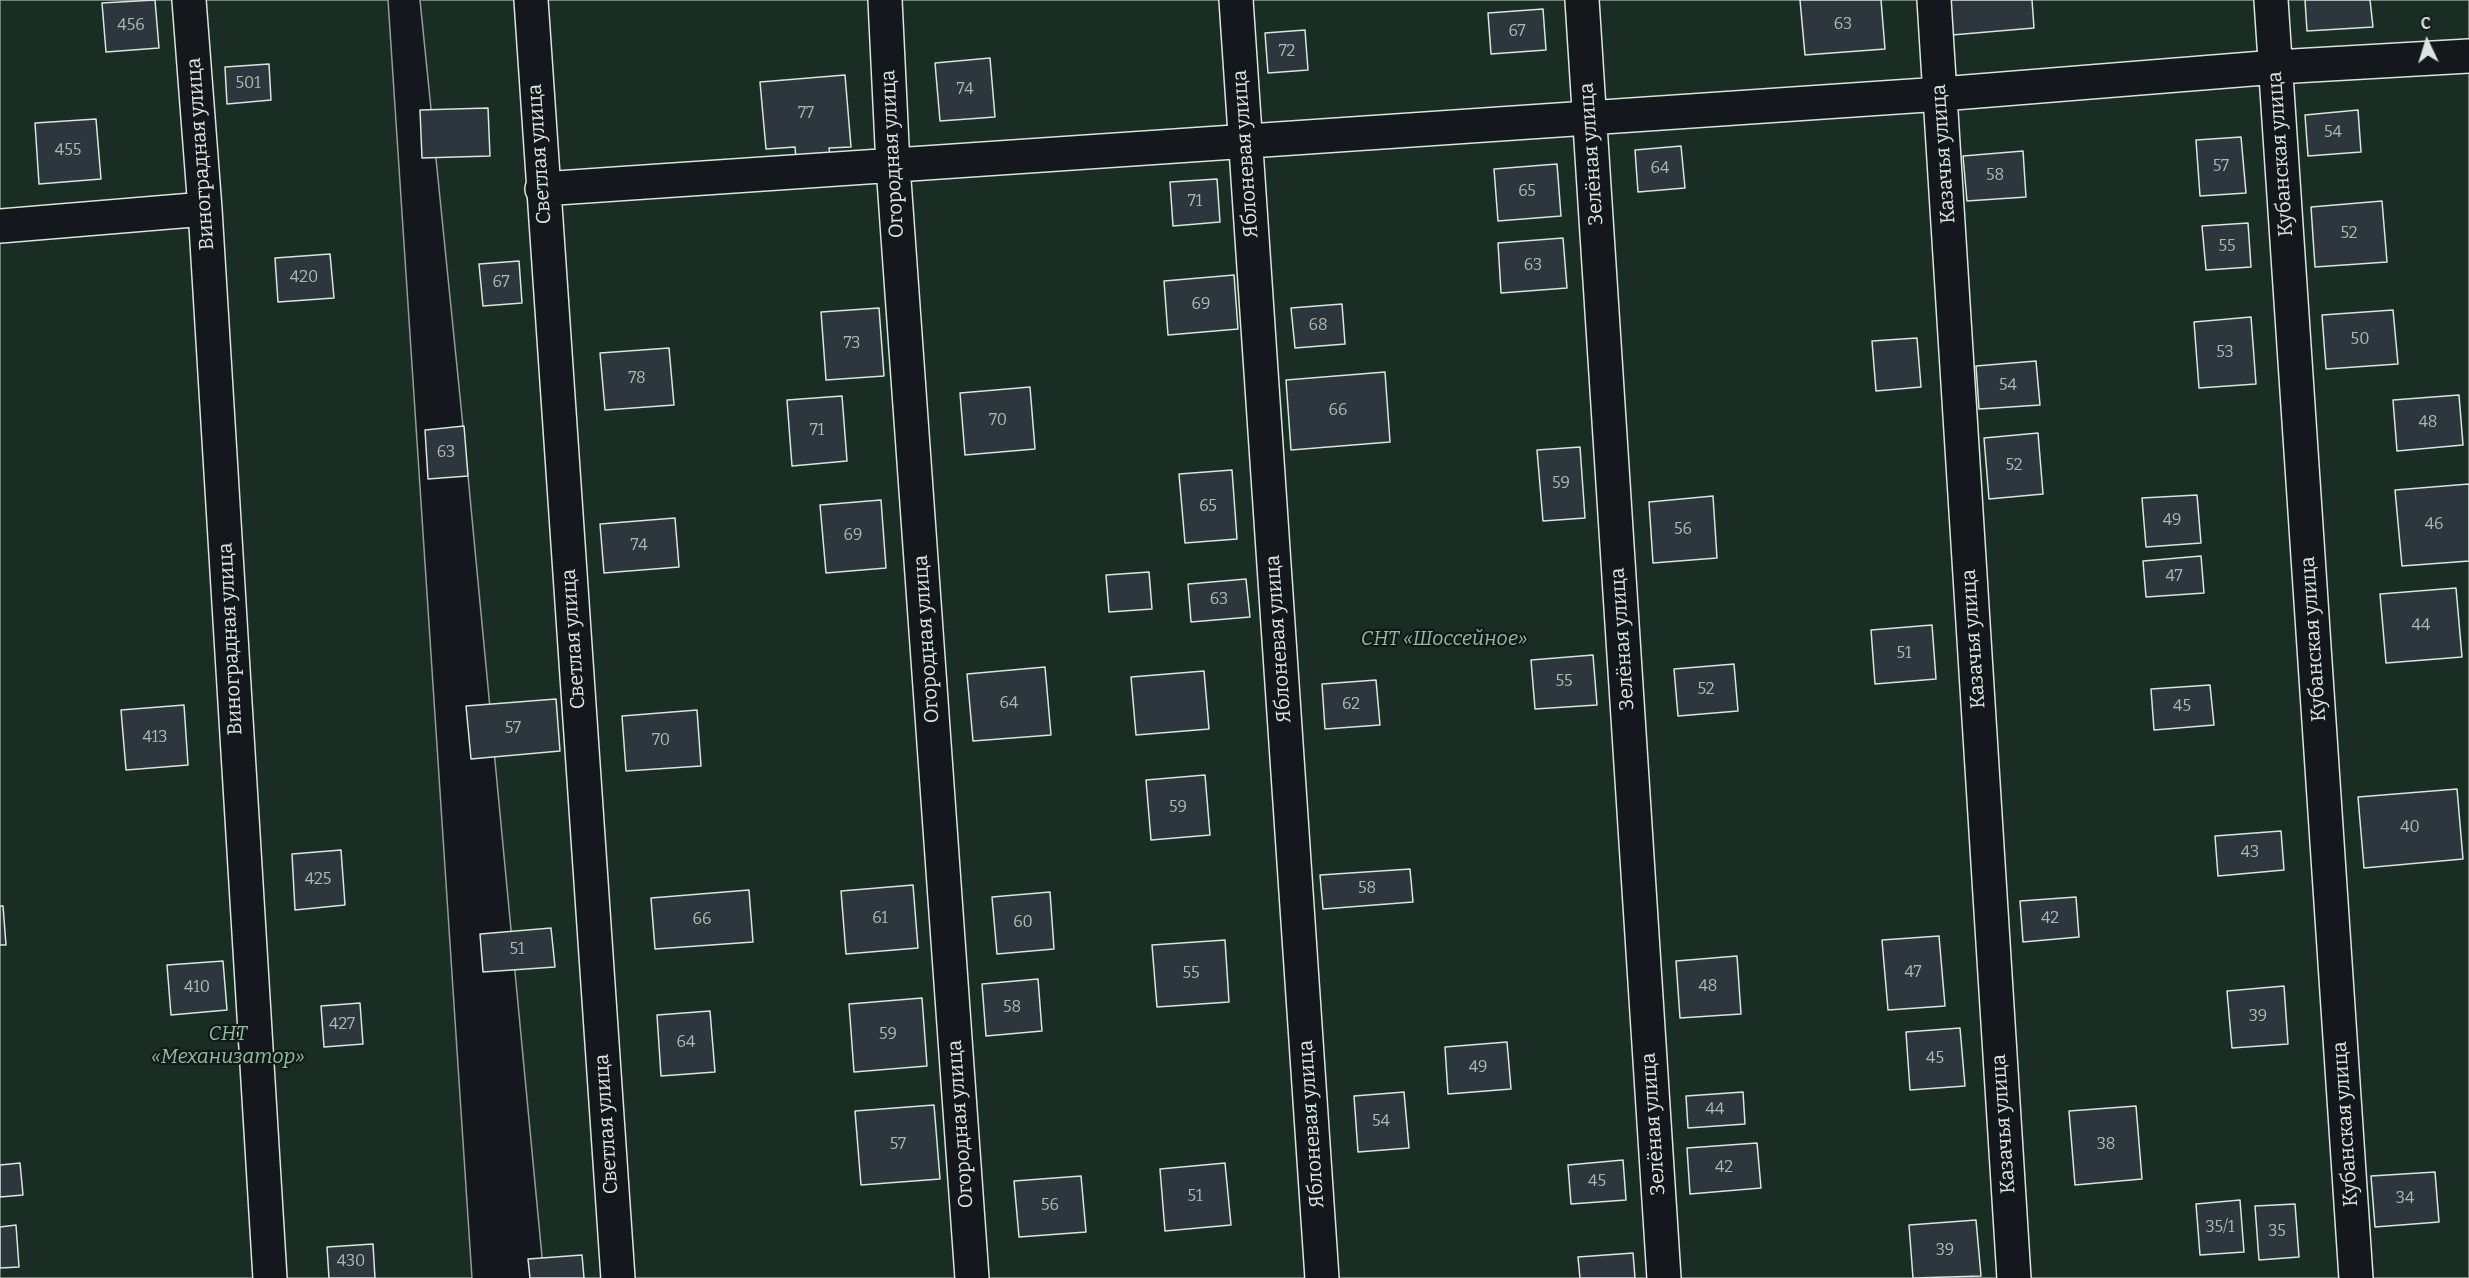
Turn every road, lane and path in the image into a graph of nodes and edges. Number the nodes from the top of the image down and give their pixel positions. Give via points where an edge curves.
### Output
1 (189, 0) edge
2 (531, 0) edge
3 (885, 0) edge
4 (1236, 0) edge
5 (1582, 0) edge
6 (1934, 0) edge
7 (2271, 0) edge
8 (2469, 56) edge
9 (2276, 67) junction
10 (1941, 94) junction
11 (1590, 116) junction
12 (1245, 141) junction
13 (893, 166) junction
14 (542, 189) junction
15 (205, 209) junction
16 (0, 226) edge
17 (270, 1278) edge
18 (618, 1278) edge
19 (972, 1278) edge
20 (1322, 1278) edge
21 (1664, 1278) edge
22 (2014, 1278) edge
23 (2356, 1278) edge

1 - 15 street, Виноградная улица
2 - 14 street, Светлая улица
3 - 13 street, Огородная улица
4 - 12 street, Яблоневая улица
5 - 11 street, Зелёная улица
6 - 10 street, Казачья улица
7 - 9 street, Кубанская улица
8 - 9 street
9 - 10 street
9 - 23 street, Кубанская улица
10 - 11 street
10 - 22 street, Казачья улица
11 - 12 street
11 - 21 street, Зелёная улица
12 - 13 street
12 - 20 street, Яблоневая улица
13 - 14 street
13 - 19 street, Огородная улица
14 - 18 street, Светлая улица
15 - 16 street
15 - 17 street, Виноградная улица

